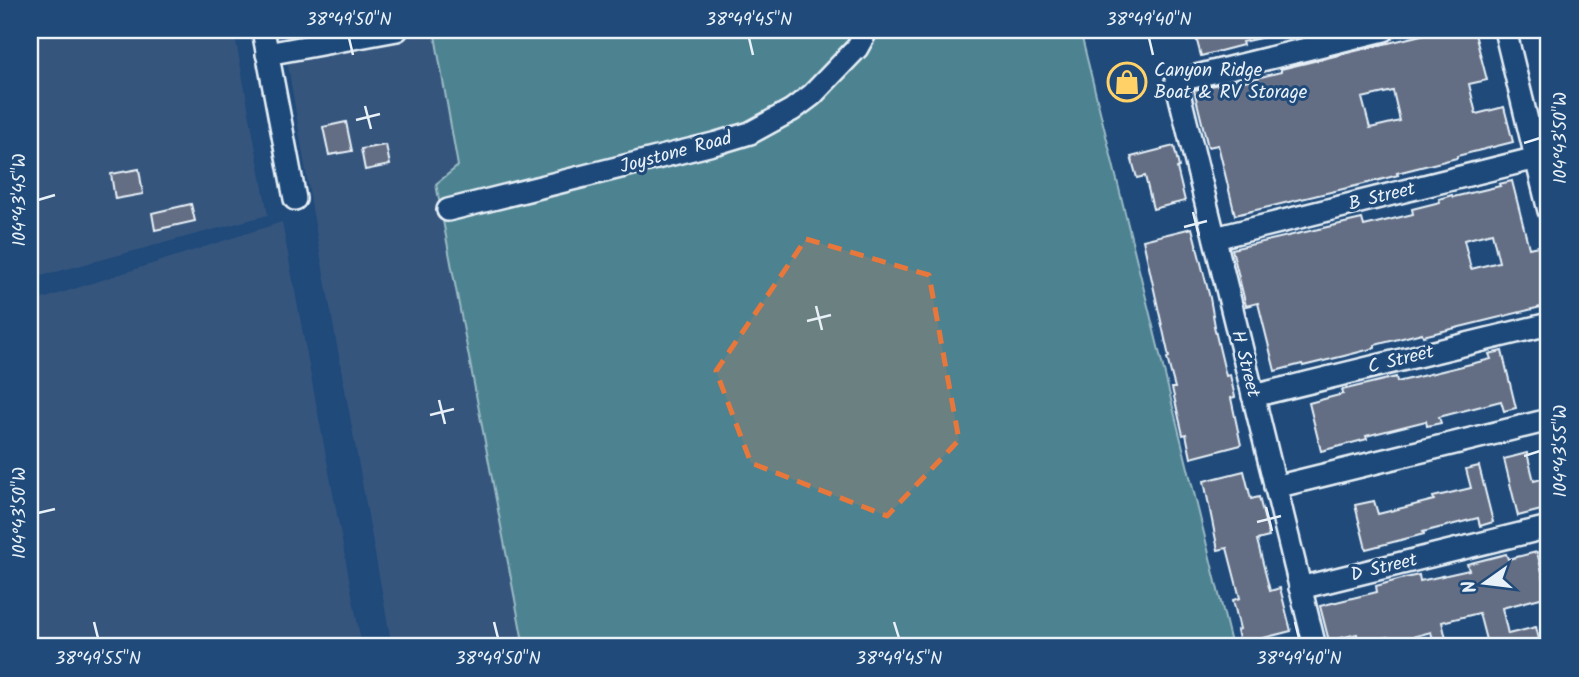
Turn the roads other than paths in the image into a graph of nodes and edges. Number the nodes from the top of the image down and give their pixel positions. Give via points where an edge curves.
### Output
1 (263, 30) edge
2 (397, 30) edge
3 (867, 30) edge
4 (1384, 30) edge
5 (1505, 30) edge
6 (267, 54) junction
7 (1543, 157) edge
8 (295, 200) dead end
9 (448, 211) dead end
10 (1549, 211) edge
11 (1214, 238) junction
12 (1549, 324) edge
13 (1253, 396) junction
14 (1549, 420) edge
15 (1275, 487) junction
16 (1549, 527) edge
17 (1300, 588) junction
18 (1315, 647) edge

1 - 6 street
2 - 6 street
3 - 9 street, Joystone Road via 857,48 812,95 750,133
4 - 11 street, H Street via 1176,81
5 - 7 street
6 - 8 street
7 - 10 street
7 - 11 street, B Street
11 - 13 street, H Street
12 - 13 street, C Street
13 - 15 street, H Street
14 - 15 street
15 - 17 street, H Street
16 - 17 street, D Street
17 - 18 street, H Street

